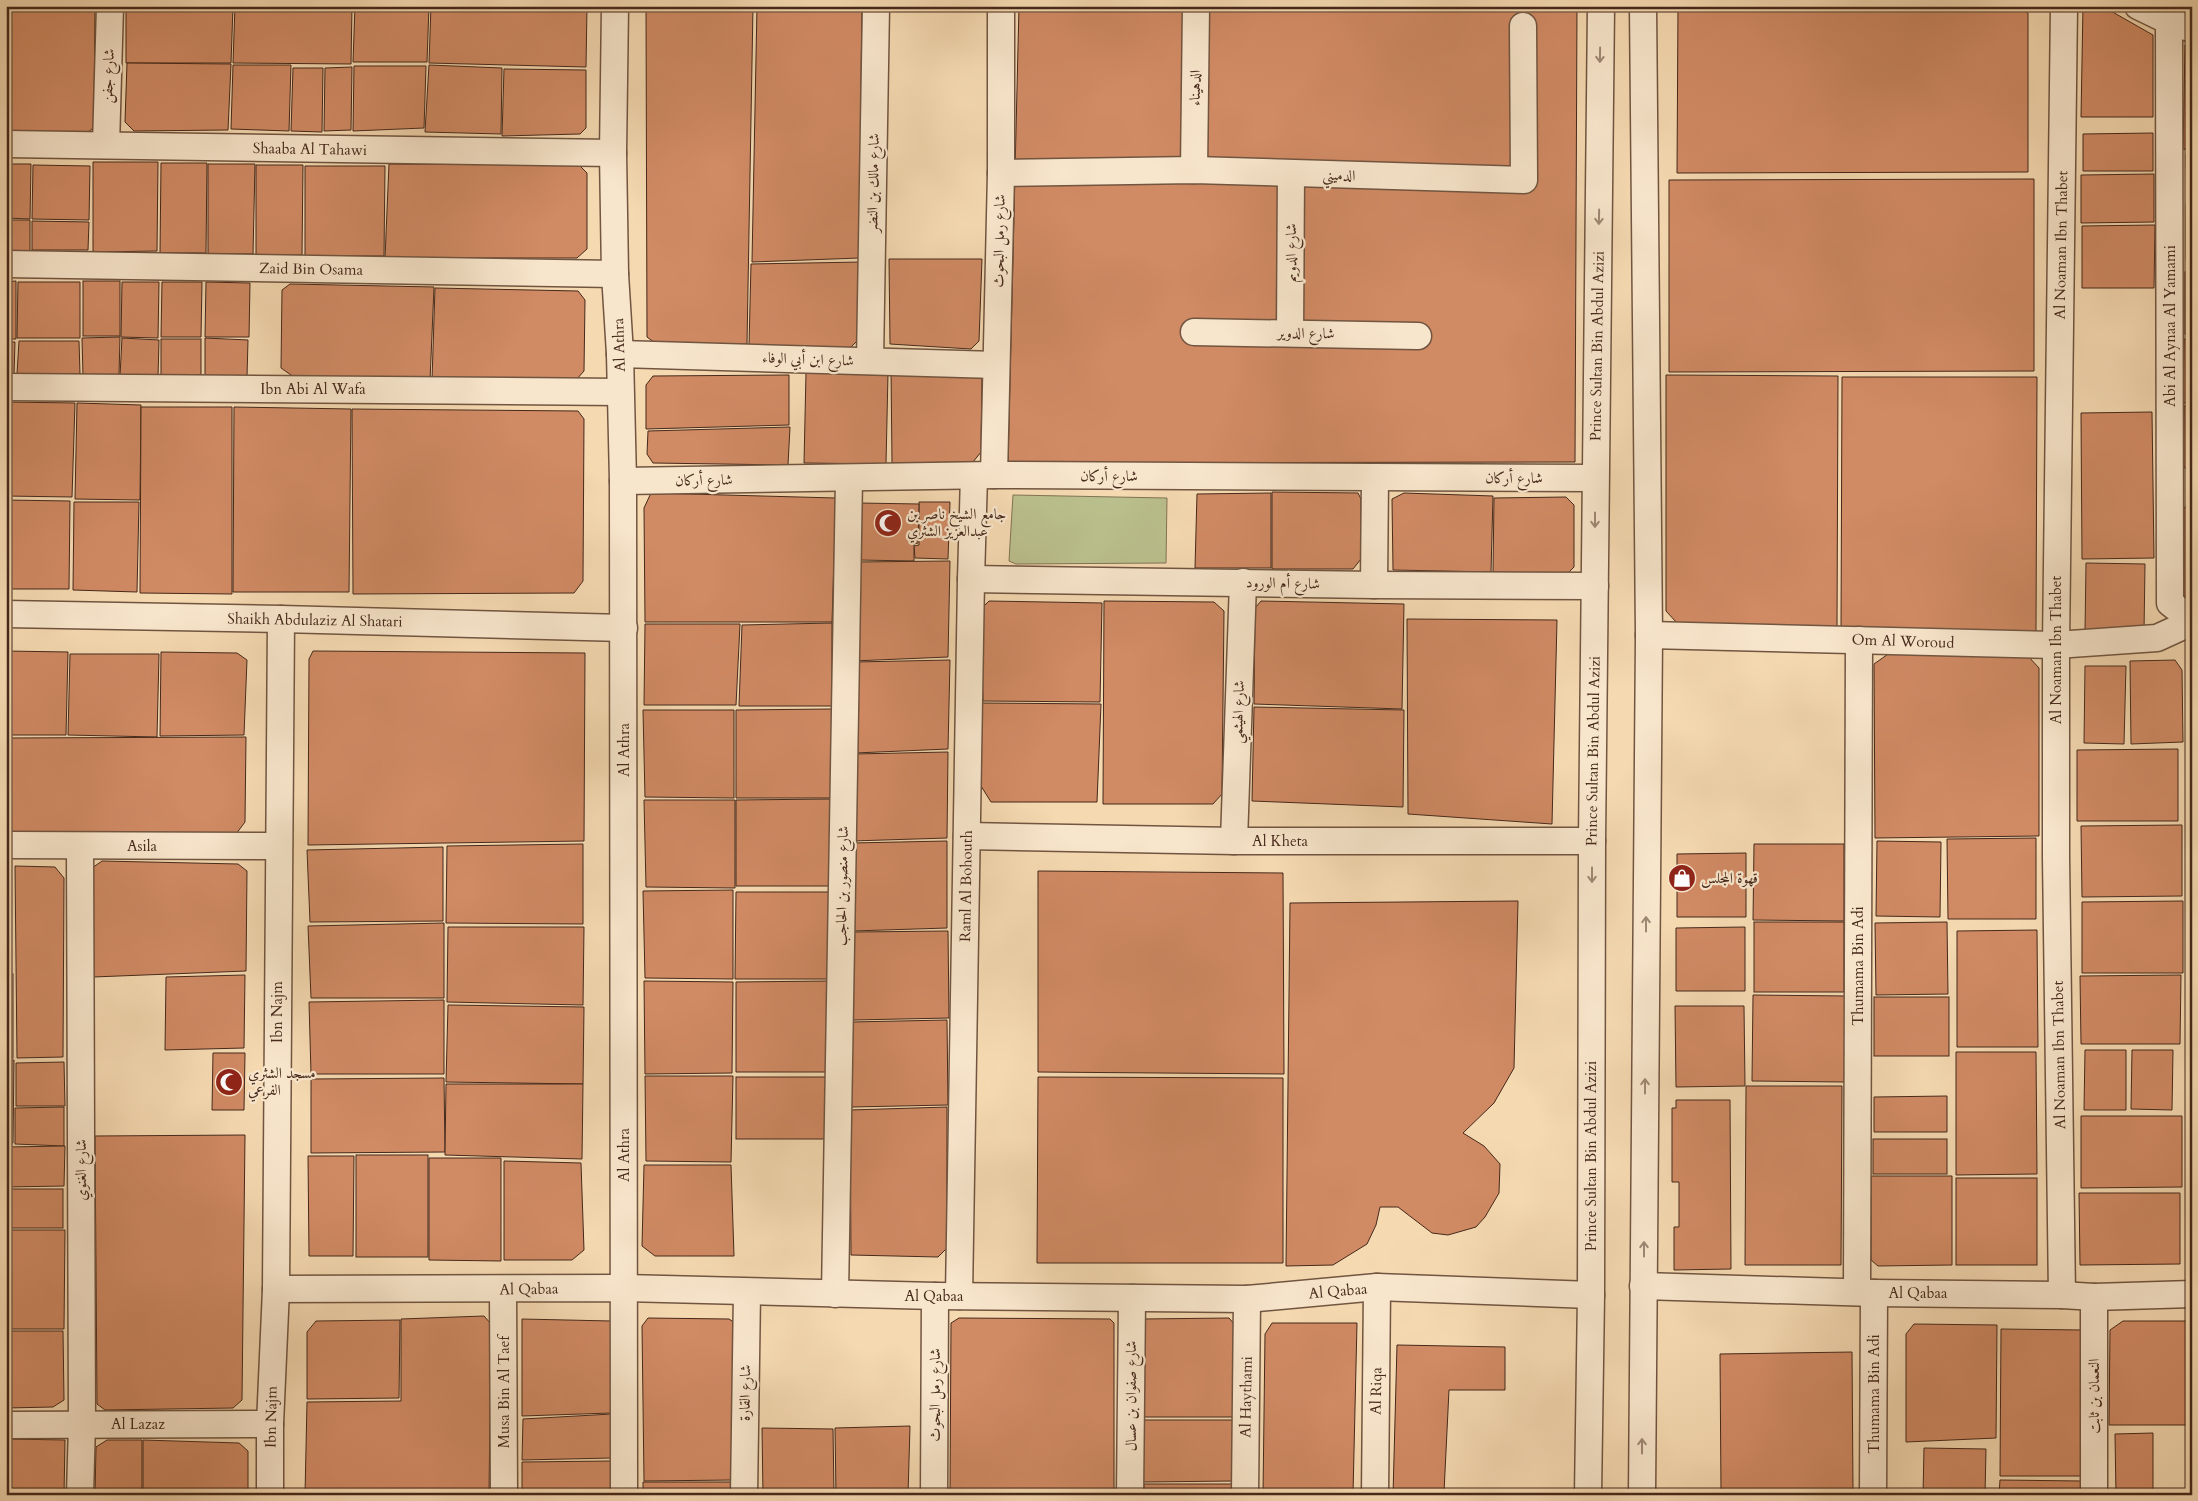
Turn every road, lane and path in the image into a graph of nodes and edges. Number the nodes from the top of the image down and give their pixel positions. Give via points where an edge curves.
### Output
1 (110, 6) edge
2 (615, 6) edge
3 (876, 6) edge
4 (1001, 6) edge
5 (1196, 6) edge
6 (1601, 6) edge
7 (1643, 6) edge
8 (2064, 6) edge
9 (2138, 6) edge
10 (2181, 25) edge
11 (1523, 26) dead end
12 (6, 144) edge
13 (106, 145) junction
14 (614, 153) junction
15 (1194, 170) junction
16 (1001, 174) junction
17 (1292, 174) junction
18 (6, 264) edge
19 (615, 274) junction
20 (1194, 332) dead end
21 (1290, 333) junction
22 (1418, 336) dead end
23 (620, 354) junction
24 (870, 360) junction
25 (996, 365) junction
26 (6, 387) edge
27 (620, 392) junction
28 (984, 476) junction
29 (849, 478) junction
30 (1375, 478) junction
31 (1595, 478) junction
32 (623, 481) junction
33 (2181, 490) edge
34 (971, 579) junction
35 (1242, 582) junction
36 (1374, 585) junction
37 (1595, 586) junction
38 (6, 614) edge
39 (281, 618) junction
40 (2192, 621) edge
41 (624, 628) junction
42 (1649, 635) junction
43 (2157, 638) joint
44 (1859, 640) junction
45 (2056, 645) junction
46 (967, 836) junction
47 (1592, 841) junction
48 (1234, 842) junction
49 (6, 845) edge
50 (80, 846) junction
51 (278, 846) junction
52 (1643, 1286) junction
53 (1377, 1287) junction
54 (624, 1288) junction
55 (276, 1289) junction
56 (503, 1289) junction
57 (747, 1292) junction
58 (1866, 1293) junction
59 (835, 1294) junction
60 (1591, 1294) junction
61 (2192, 1294) edge
62 (2062, 1295) junction
63 (947, 1296) junction
64 (2094, 1297) junction
65 (1132, 1298) junction
66 (1247, 1299) junction
67 (82, 1424) junction
68 (270, 1424) junction
69 (6, 1425) edge
70 (80, 1495) edge
71 (270, 1495) edge
72 (504, 1495) edge
73 (624, 1495) edge
74 (744, 1495) edge
75 (934, 1495) edge
76 (1130, 1495) edge
77 (1245, 1495) edge
78 (1375, 1495) edge
79 (1588, 1495) edge
80 (1642, 1495) edge
81 (1873, 1495) edge
82 (2094, 1495) edge

1 - 13 street, شارع جفن
2 - 14 street, Al Athra
3 - 24 street, شارع مالك بن النضر
4 - 16 street, شارع رمل البحوث
5 - 15 street, الدهيناء
6 -> 31 street, Prince Sultan Bin Abdul Azizi
7 - 42 street
8 - 45 street, Al Noaman Ibn Thabet
9 - 10 street
10 - 33 street, Abi Al Aynaa Al Yamami
11 - 17 street, الدميني via 1524,180
12 - 13 street, Shaaba Al Tahawi
13 - 14 street, Shaaba Al Tahawi
14 - 19 street, Al Athra
15 - 16 street, الدميني
15 - 17 street, الدميني
16 - 25 street, شارع رمل البحوث
17 - 21 street, شارع الدويم
18 - 19 street, Zaid Bin Osama
19 - 23 street, Al Athra
20 - 21 street, شارع الدوير
21 - 22 street, شارع الدوير
23 - 24 street, شارع ابن أبي الوفاء
23 - 27 street, Al Athra
24 - 25 street, شارع ابن أبي الوفاء
25 - 28 street, شارع رمل البحوث
26 - 27 street, Ibn Abi Al Wafa
27 - 32 street, Al Athra
28 - 29 street, شارع أركان
28 - 30 street, شارع أركان
28 - 34 street, Raml Al Bohouth
29 - 32 street, شارع أركان
29 - 59 street, شارع منصور بن الحاجب
30 - 31 street, شارع أركان
30 - 36 street
31 -> 37 street, Prince Sultan Bin Abdul Azizi
32 - 41 street, Al Athra
33 - 40 street, Abi Al Aynaa Al Yamami via 2170,603
34 - 35 street, شارع أم الورود
34 - 46 street, Raml Al Bohouth
35 - 36 street, شارع أم الورود
35 - 48 street, شارع الهيثمي
36 - 37 street, شارع أم الورود
37 - 47 street, Prince Sultan Bin Abdul Azizi
38 - 39 street, Shaikh Abdulaziz Al Shatari
39 - 41 street, Shaikh Abdulaziz Al Shatari
39 - 51 street, Ibn Najm
40 - 43 street, Abi Al Aynaa Al Yamami
41 - 54 street, Al Athra
42 - 44 street, Om Al Woroud
52 -> 42 street
43 - 45 street, Om Al Woroud
44 - 45 street, Om Al Woroud
44 - 58 street, Thumama Bin Adi
45 - 62 street, Al Noaman Ibn Thabet
46 - 48 street, Al Kheta
46 - 63 street, Raml Al Bohouth
47 - 48 street, Al Kheta
47 -> 60 street, Prince Sultan Bin Abdul Azizi
49 - 50 street, Asila
50 - 51 street, Asila
50 - 67 street, شارع الغنوي
51 - 55 street, Ibn Najm
52 - 58 street, Al Qabaa
80 -> 52 street
53 - 60 street, Al Qabaa
53 - 66 street, Al Qabaa
53 - 78 street, Al Riqa
54 - 56 street, Al Qabaa
54 - 57 street, Al Qabaa
54 - 73 street, Al Athra
55 - 56 street, Al Qabaa
55 - 68 street, Ibn Najm
56 - 72 street, Musa Bin Al Taef
57 - 59 street, Al Qabaa
57 - 74 street, شارع القارة
58 - 62 street, Al Qabaa
58 - 81 street, Thumama Bin Adi
59 - 63 street, Al Qabaa
60 - 79 street, Prince Sultan Bin Abdul Azizi
61 - 64 street, Al Qabaa
62 - 64 street, Al Qabaa
63 - 65 street, Al Qabaa
63 - 75 street, شارع رمل البحوث
64 - 82 street, النعمان بن ثابت
65 - 66 street, Al Qabaa
65 - 76 street, شارع صفوان بن عسال
66 - 77 street, Al Haythami
67 - 68 street, Al Lazaz
67 - 69 street, Al Lazaz
67 - 70 street, شارع الغنوي
68 - 71 street, Ibn Najm

